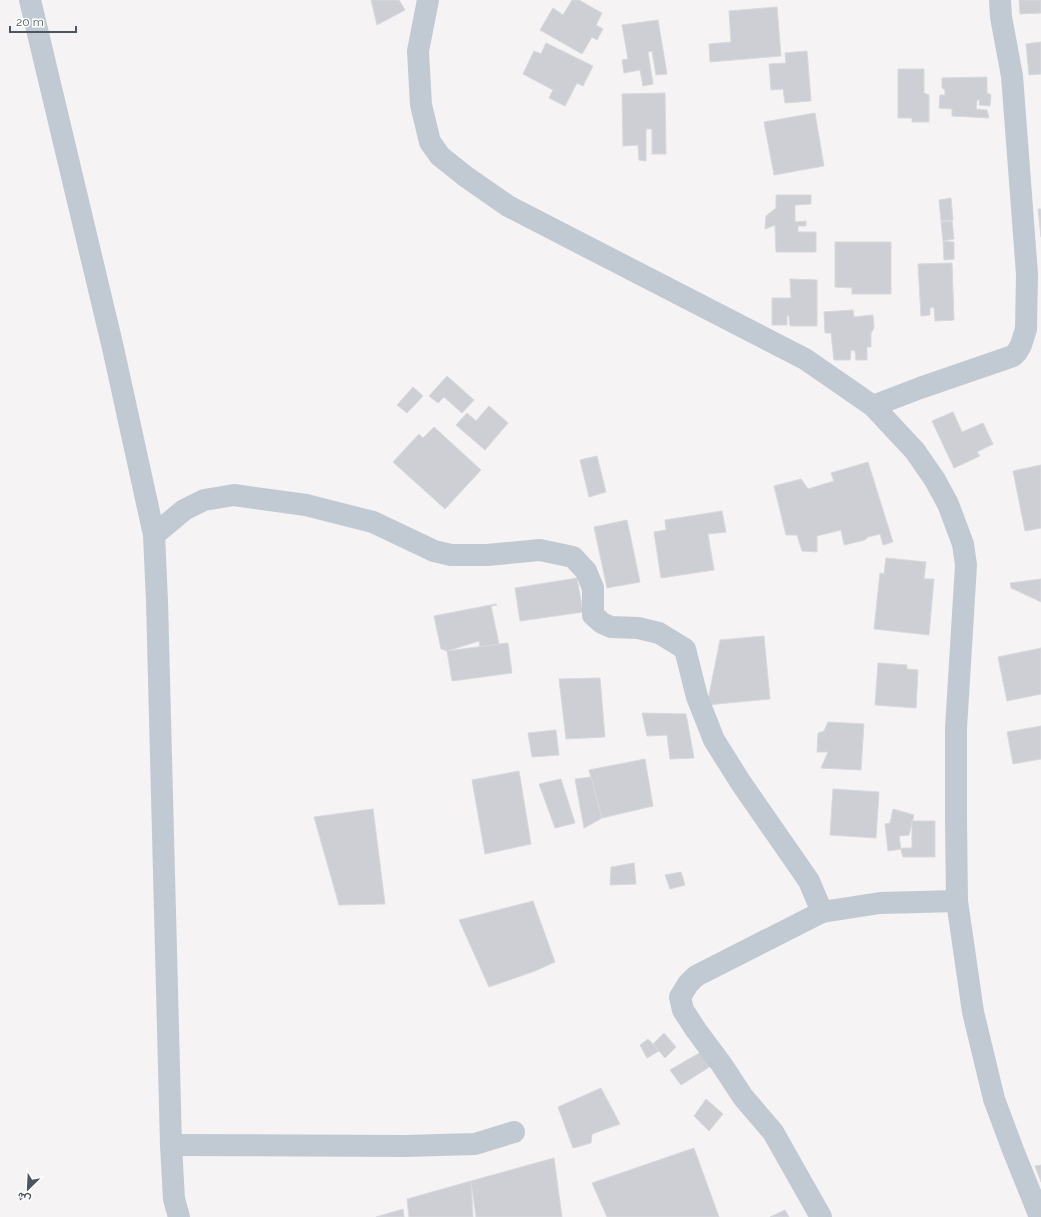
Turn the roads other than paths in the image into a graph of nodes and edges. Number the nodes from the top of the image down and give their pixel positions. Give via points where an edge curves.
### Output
1 (30, 0) edge
2 (428, 0) edge
3 (1000, 0) edge
4 (872, 406) junction
5 (154, 535) junction
6 (957, 901) junction
7 (822, 912) junction
8 (514, 1132) dead end
9 (171, 1146) junction
10 (179, 1217) edge
11 (821, 1217) edge
12 (1040, 1217) edge

1 - 5 street via 113,348
2 - 4 street via 418,52 421,105 430,142 440,156 508,206 805,359
3 - 4 street via 1012,76 1027,274 1026,329 1021,345 1013,356
4 - 6 street via 915,451 935,480 948,504 962,544 966,565 956,728
5 - 7 street via 184,510 204,500 234,495 306,505 373,522 434,551 451,555 487,555 540,550 573,557 586,571 593,588 593,615 602,623 611,628 638,628 659,633 685,648 697,697 714,740 809,881
5 - 9 street
6 - 7 street via 880,903
6 - 12 street via 973,1012 994,1099
7 - 11 street via 696,976 680,997 683,1010 696,1030 743,1097 773,1132
8 - 9 street via 475,1144
9 - 10 street via 174,1199

